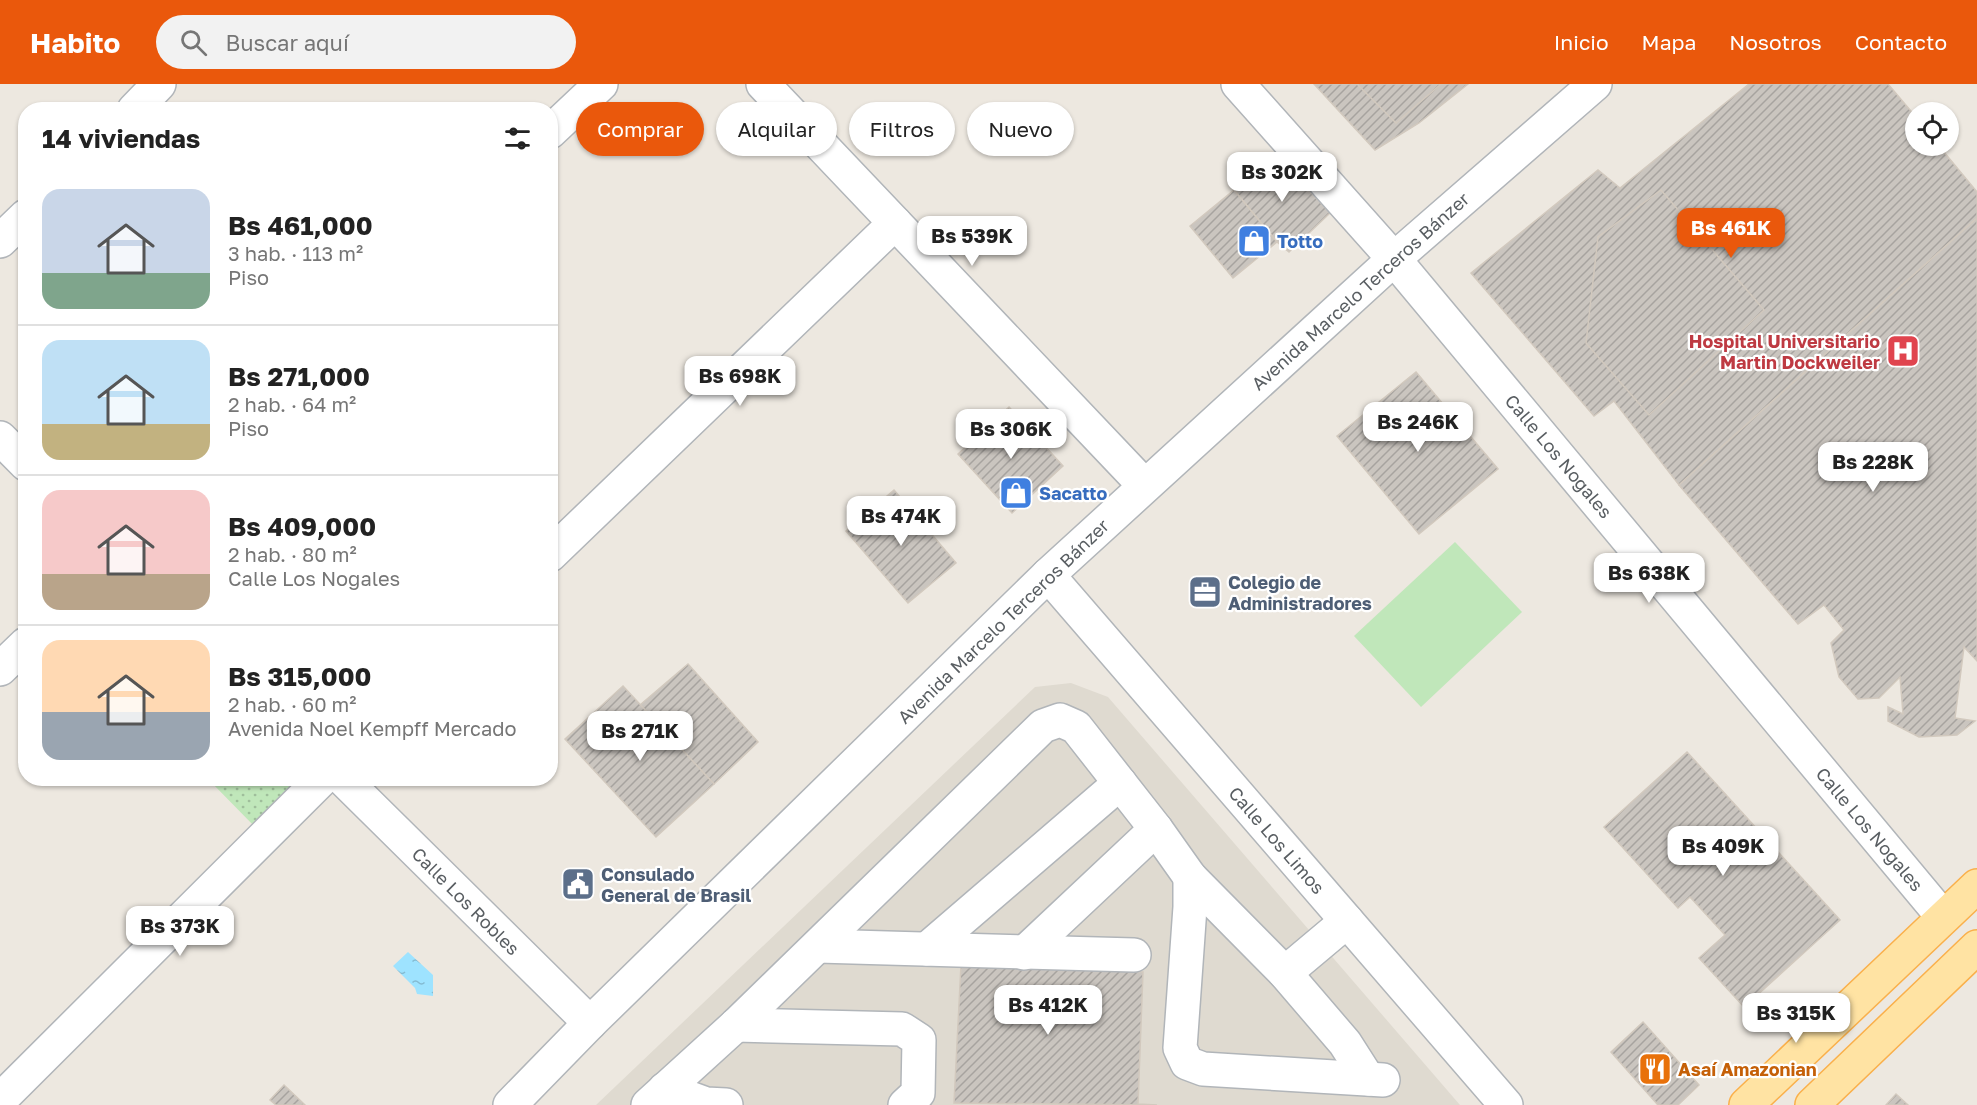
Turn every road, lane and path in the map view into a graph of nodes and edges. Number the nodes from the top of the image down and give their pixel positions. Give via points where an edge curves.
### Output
1 (159, 84) edge
2 (601, 84) edge
3 (764, 84) edge
4 (1238, 84) edge
5 (1594, 84) edge
6 (142, 102) edge
7 (558, 124) edge
8 (895, 223) junction
9 (18, 224) edge
10 (0, 241) edge
11 (1394, 259) junction
12 (0, 438) edge
13 (18, 456) edge
14 (1144, 485) junction
15 (558, 547) edge
16 (1048, 575) junction
17 (18, 652) edge
18 (0, 669) edge
19 (1120, 783) junction
20 (315, 786) edge
21 (350, 786) edge
22 (1156, 829) junction
23 (1190, 877) junction
24 (1977, 886) edge
25 (1943, 917) junction
26 (1347, 921) junction
27 (818, 946) junction
28 (1977, 947) edge
29 (927, 949) junction
30 (1024, 953) junction
31 (1134, 955) dead end
32 (1285, 973) junction
33 (1849, 1009) junction
34 (590, 1023) junction
35 (736, 1025) junction
36 (657, 1097) edge
37 (0, 1100) edge
38 (510, 1105) edge
39 (706, 1105) edge
40 (726, 1105) edge
41 (905, 1105) edge
42 (1506, 1105) edge
43 (1746, 1105) edge
44 (1774, 1105) edge
45 (1812, 1105) edge

1 - 6 street
2 - 7 street
3 - 8 street
4 - 11 street, Calle Los Nogales
5 - 11 street, Avenida Marcelo Terceros Bánzer
8 - 14 street
8 - 15 street
9 - 10 street
11 - 14 street, Avenida Marcelo Terceros Bánzer
11 - 25 street, Calle Los Nogales
12 - 13 street
14 - 16 street, Avenida Marcelo Terceros Bánzer
16 - 26 street, Calle Los Limos
16 - 34 street, Avenida Marcelo Terceros Bánzer
17 - 18 street
19 - 22 street
19 - 27 street via 1076,728 1060,720 1043,726
19 - 29 street
20 - 37 street
21 - 34 street, Calle Los Robles
22 - 23 street
22 - 30 street
23 - 32 street
23 - 32 street via 1180,1048 1187,1064 1203,1069 1375,1080
24 - 25 main road
25 - 33 main road
26 - 32 street
26 - 42 street, Calle Los Limos
27 - 29 street
27 - 35 street
28 - 45 main road
29 - 30 street
30 - 31 street
33 - 43 main road
33 - 44 main road via 1806,1073
34 - 38 street, Avenida Marcelo Terceros Bánzer
35 - 36 street
35 - 41 street via 902,1029 919,1040 918,1093
36 - 39 street
39 - 40 street

